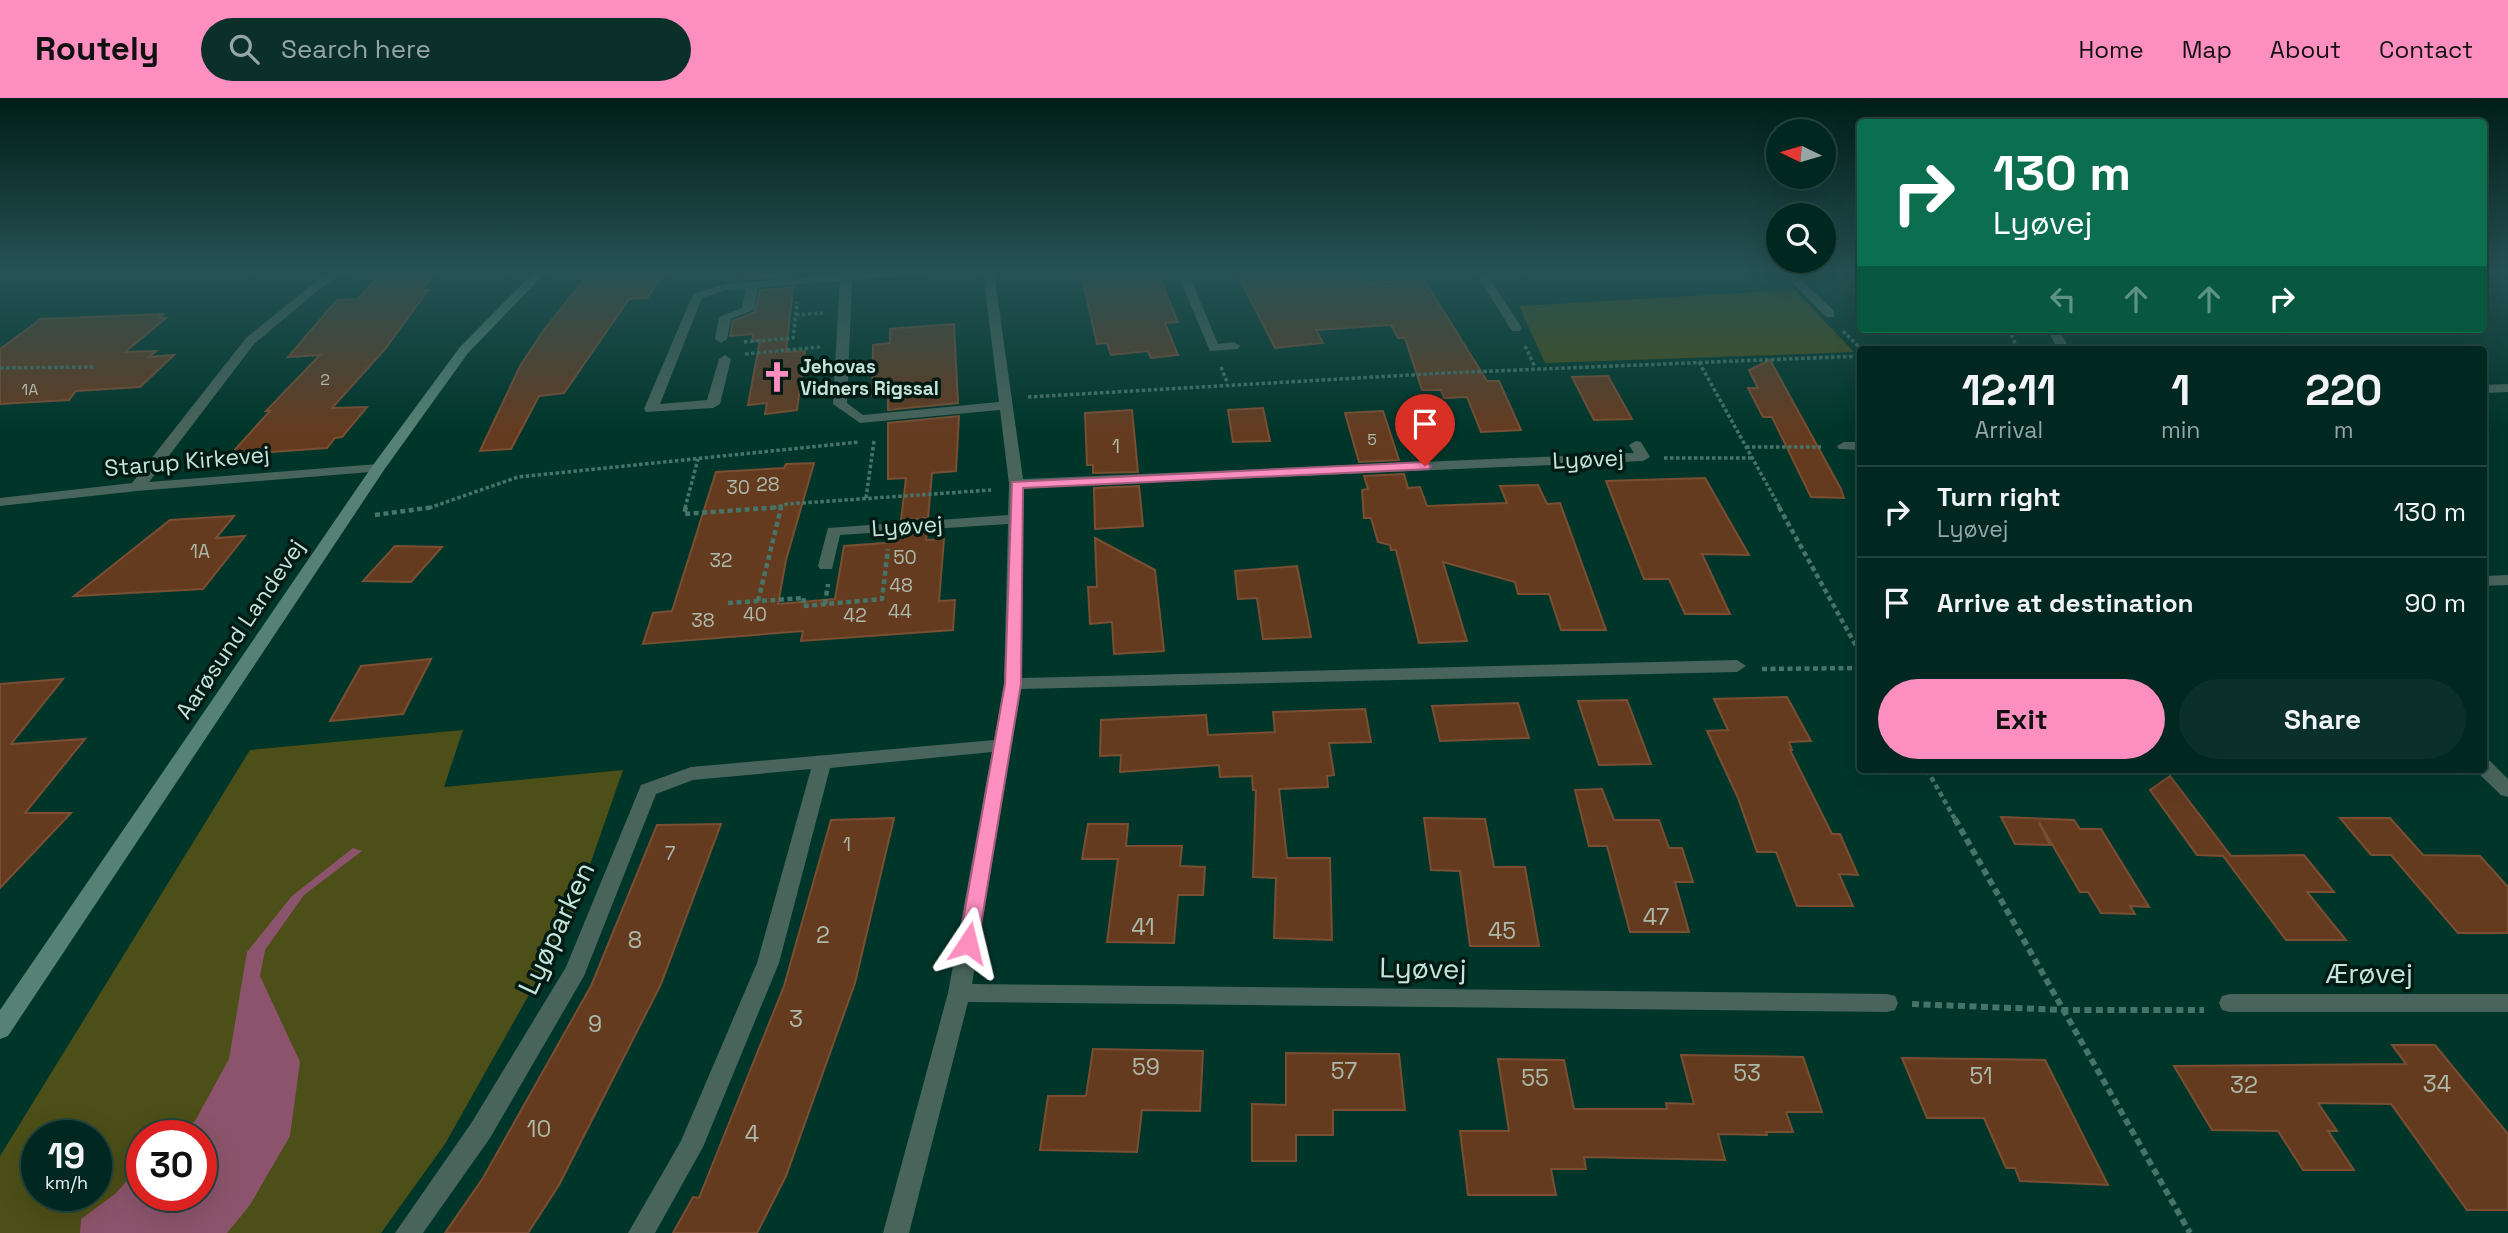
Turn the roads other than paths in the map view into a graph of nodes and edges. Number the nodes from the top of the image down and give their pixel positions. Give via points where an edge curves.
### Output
1 (271, 325) edge
2 (488, 325) edge
3 (685, 325) edge
4 (723, 325) edge
5 (842, 325) edge
6 (996, 325) edge
7 (1204, 325) edge
8 (1514, 325) edge
9 (1516, 328) dead end
10 (720, 339) road end
11 (1234, 346) dead end
12 (725, 359) road end
13 (2508, 387) edge
14 (2487, 388) edge
15 (1007, 402) junction
16 (1844, 446) road end
17 (1857, 446) edge
18 (1639, 451) road end
19 (378, 468) junction
20 (1016, 484) junction
21 (136, 487) junction
22 (0, 502) edge
23 (1016, 519) junction
24 (825, 566) dead end
25 (2508, 580) edge
26 (2487, 581) edge
27 (1737, 666) road end
28 (1013, 684) junction
29 (1004, 745) junction
30 (822, 763) junction
31 (2487, 770) edge
32 (2508, 790) edge
33 (959, 993) junction
34 (1887, 1003) road end
35 (2230, 1003) road end
36 (2508, 1003) edge
37 (0, 1029) edge
38 (408, 1233) edge
39 (641, 1233) edge
40 (896, 1233) edge

1 - 21 street via 250,341
2 - 19 street, Aarøsund Landevej via 464,350
3 - 12 street via 651,409 713,404
4 - 10 street
5 - 15 street via 840,404 860,419
6 - 15 street
7 - 11 street via 1214,348
8 - 9 street
13 - 14 street
15 - 20 street
16 - 17 street
18 - 20 street, Lyøvej
19 - 21 street, Starup Kirkevej
19 - 37 street, Aarøsund Landevej
20 - 23 street
21 - 22 street, Starup Kirkevej
23 - 24 street, Lyøvej via 833,531
23 - 28 street
25 - 26 street
27 - 28 street
28 - 29 street
29 - 30 street, Lyøparken
29 - 33 street
30 - 38 street, Lyøparken via 691,774 648,790 576,970 481,1130
30 - 39 street via 768,963 691,1147
31 - 32 street
33 - 34 street, Lyøvej
33 - 40 street
35 - 36 street, Ærøvej

